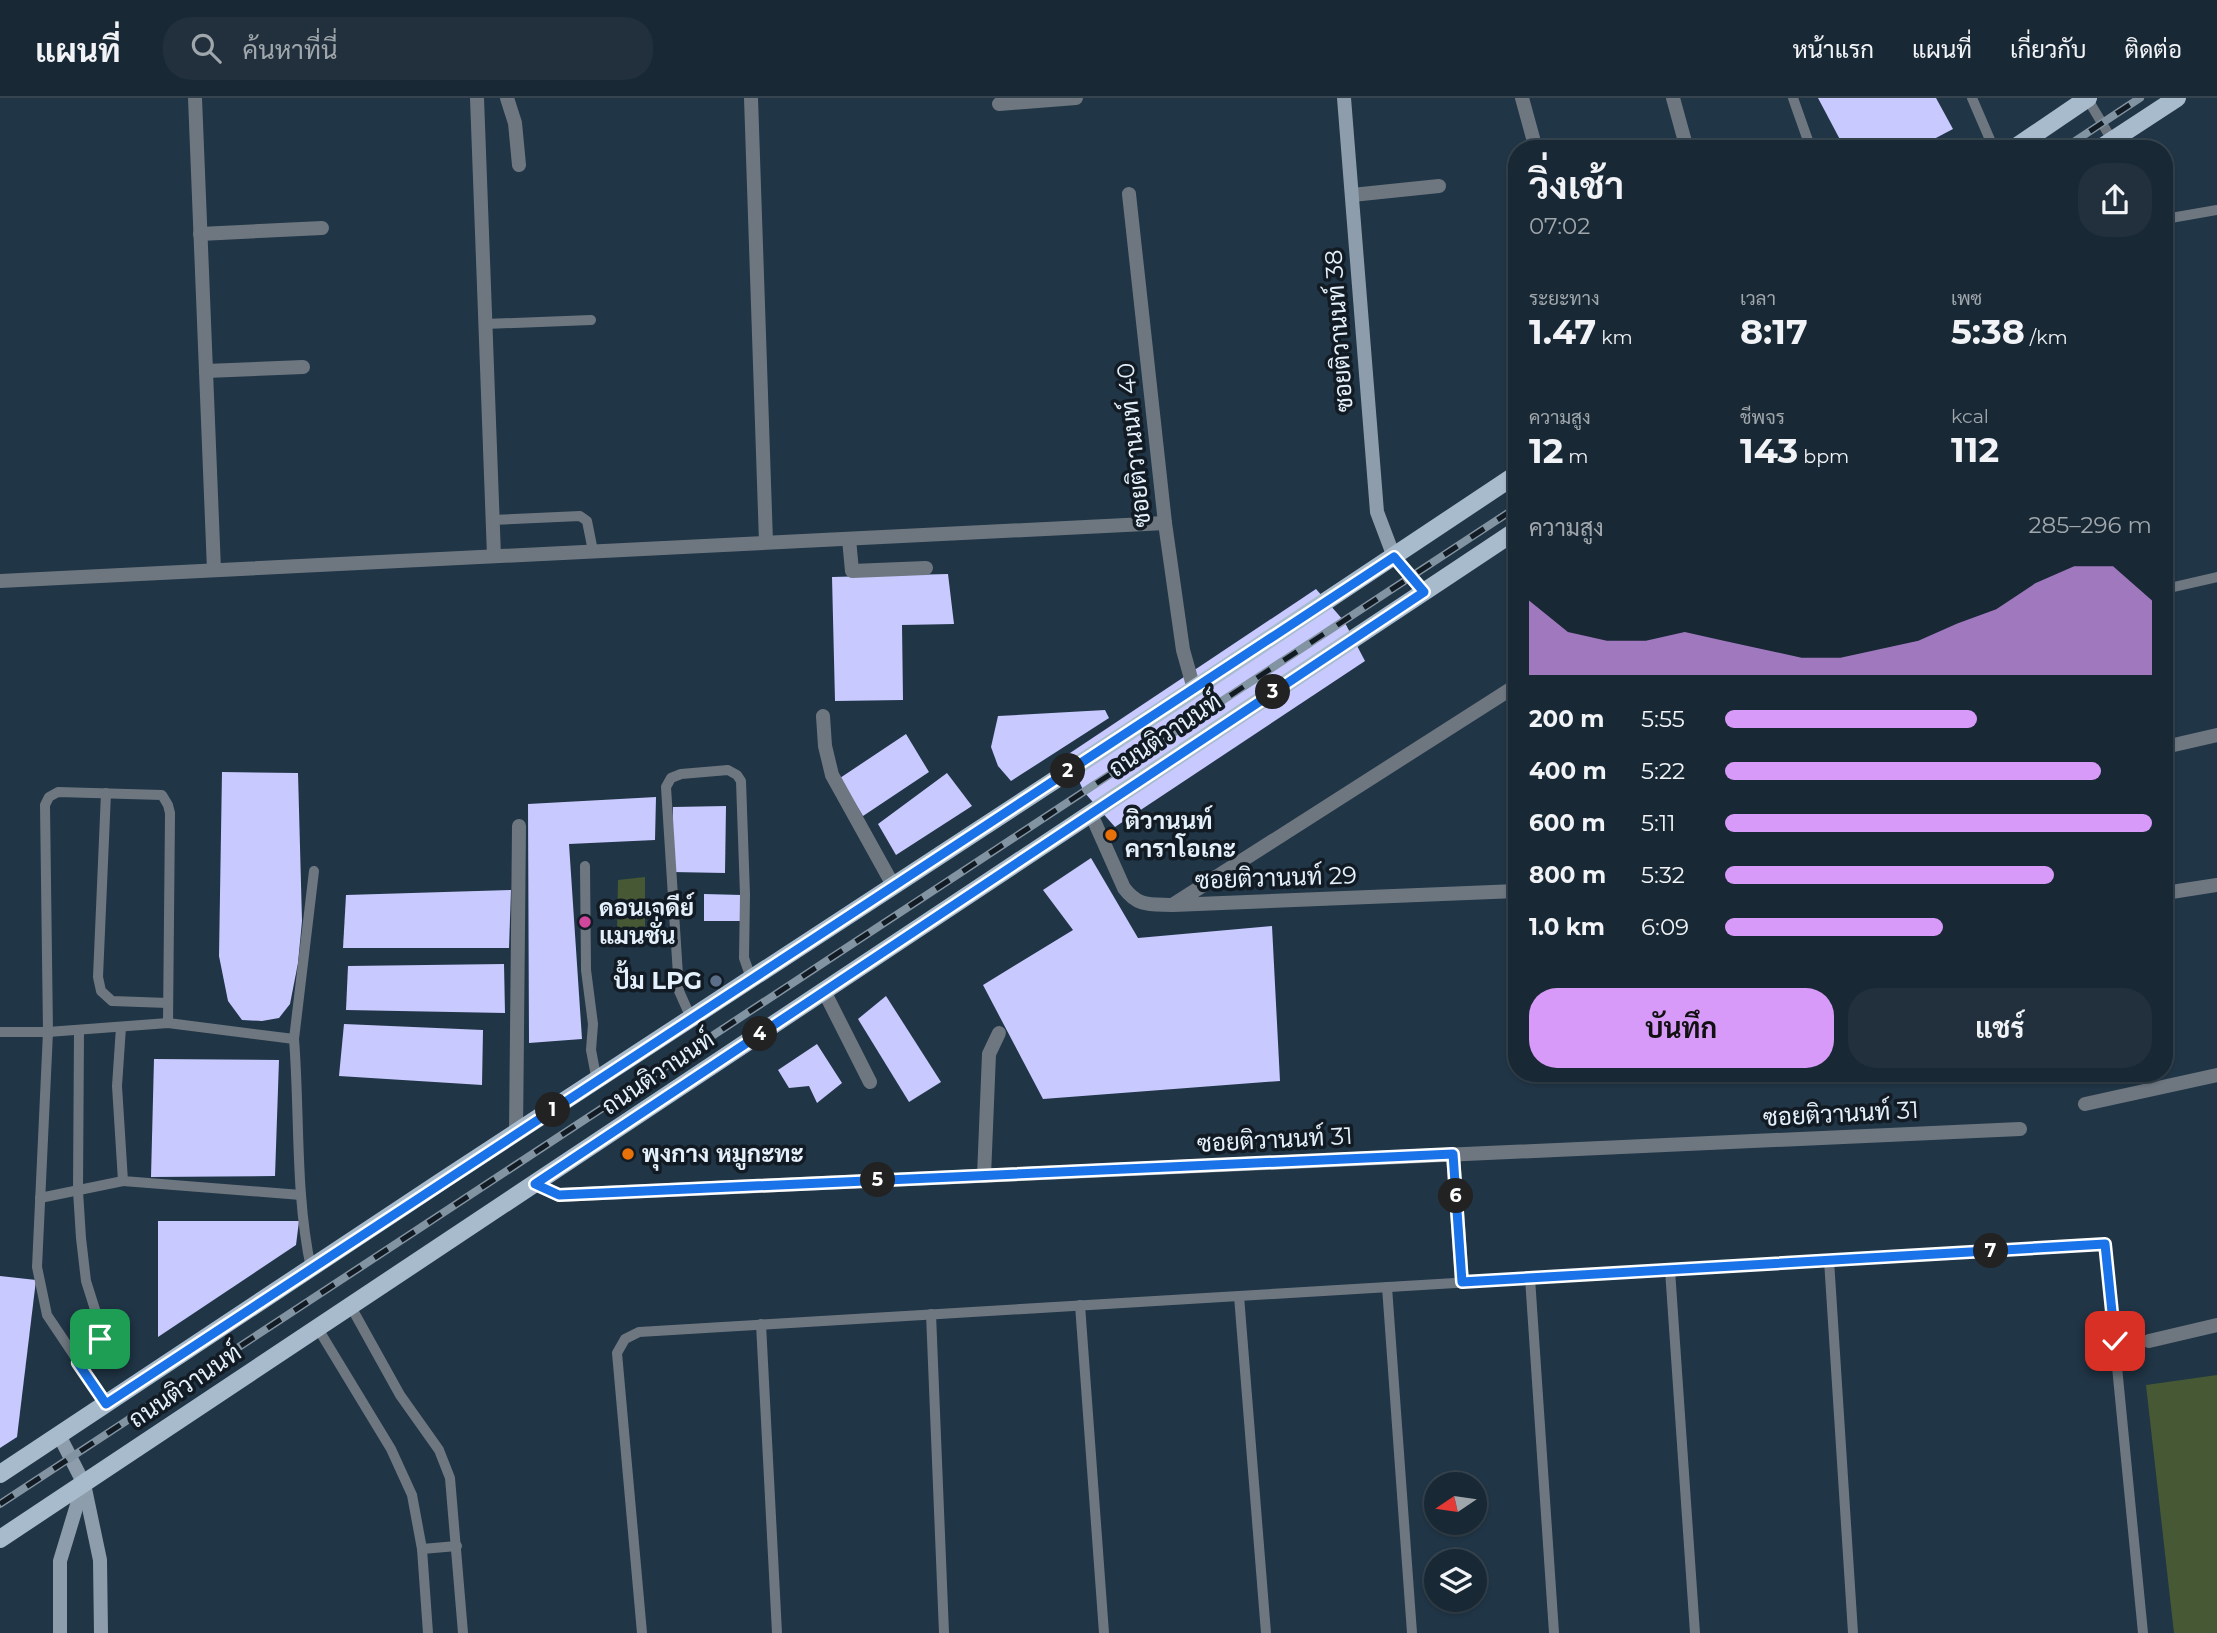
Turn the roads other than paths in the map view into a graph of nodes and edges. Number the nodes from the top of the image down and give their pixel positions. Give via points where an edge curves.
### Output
1 (195, 98) edge
2 (477, 98) edge
3 (507, 98) edge
4 (751, 98) edge
5 (1076, 98) edge
6 (1344, 98) edge
7 (1522, 98) edge
8 (1673, 98) edge
9 (1793, 98) edge
10 (1972, 98) edge
11 (2087, 98) edge
12 (2177, 98) edge
13 (999, 104) dead end
14 (1534, 140) edge
15 (1685, 140) edge
16 (1808, 140) edge
17 (1990, 140) edge
18 (2026, 140) edge
19 (2105, 140) edge
20 (2117, 140) edge
21 (519, 165) dead end
22 (1439, 186) dead end
23 (1129, 194) dead end
24 (1352, 195) junction
25 (2217, 210) edge
26 (2173, 218) edge
27 (323, 228) dead end
28 (200, 234) junction
29 (591, 320) dead end
30 (485, 324) junction
31 (303, 367) dead end
32 (206, 371) junction
33 (1508, 480) edge
34 (492, 520) junction
35 (1165, 523) junction
36 (1508, 536) edge
37 (849, 538) junction
38 (766, 542) junction
39 (593, 551) junction
40 (494, 556) junction
41 (1394, 557) junction
42 (926, 568) dead end
43 (214, 570) junction
44 (2217, 577) edge
45 (0, 581) edge
46 (2173, 587) edge
47 (1424, 592) junction
48 (1194, 689) junction
49 (1508, 691) edge
50 (822, 716) dead end
51 (2217, 735) edge
52 (2173, 745) edge
53 (106, 793) junction
54 (1091, 814) junction
55 (519, 826) dead end
56 (585, 866) dead end
57 (314, 871) dead end
58 (893, 885) junction
59 (2217, 885) edge
60 (1508, 891) edge
61 (2173, 892) edge
62 (1173, 905) junction
63 (751, 978) junction
64 (824, 991) junction
65 (168, 1003) junction
66 (691, 1018) junction
67 (168, 1023) junction
68 (121, 1027) junction
69 (79, 1030) junction
70 (0, 1032) edge
71 (48, 1032) junction
72 (999, 1033) dead end
73 (294, 1039) junction
74 (2217, 1074) edge
75 (597, 1081) junction
76 (870, 1082) dead end
77 (2085, 1104) dead end
78 (2020, 1129) dead end
79 (516, 1134) junction
80 (1453, 1154) junction
81 (984, 1176) junction
82 (123, 1181) junction
83 (535, 1184) junction
84 (78, 1191) junction
85 (302, 1195) junction
86 (40, 1198) junction
87 (1829, 1260) junction
88 (311, 1268) junction
89 (1670, 1270) junction
90 (1530, 1278) junction
91 (1462, 1282) junction
92 (1387, 1287) junction
93 (1239, 1296) junction
94 (349, 1305) junction
95 (1080, 1305) junction
96 (931, 1314) junction
97 (761, 1324) junction
98 (2217, 1325) edge
99 (317, 1327) junction
100 (2149, 1341) dead end
101 (78, 1363) junction
102 (106, 1404) junction
103 (59, 1435) junction
104 (0, 1474) edge
105 (84, 1484) junction
106 (0, 1539) edge
107 (457, 1546) junction
108 (422, 1549) junction
109 (60, 1633) edge
110 (101, 1633) edge
111 (428, 1633) edge
112 (463, 1633) edge
113 (642, 1633) edge
114 (777, 1633) edge
115 (944, 1633) edge
116 (1104, 1633) edge
117 (1266, 1633) edge
118 (1412, 1633) edge
119 (1554, 1633) edge
120 (1695, 1633) edge
121 (1853, 1633) edge
122 (2144, 1633) edge

1 - 28 street
2 - 30 street
3 - 21 street
4 - 38 street
5 - 13 street
6 - 24 street, ซอยติวานนท์ 38
7 - 14 street
8 - 15 street
9 - 16 lane
10 - 17 lane
11 - 18 main road
11 - 19 lane
12 - 20 main road
22 - 24 street
23 - 35 street, ซอยติวานนท์ 40
24 - 41 street, ซอยติวานนท์ 38 via 1377,512
25 - 26 lane
27 - 28 street
28 - 32 street
29 - 30 lane
30 - 34 street
31 - 32 street
32 - 43 street
33 - 41 main road, ถนนติวานนท์
34 - 39 lane via 580,516 587,521
34 - 40 street
35 - 37 street
35 - 48 street, ซอยติวานนท์ 40 via 1183,650
36 - 47 main road, ถนนติวานนท์
37 - 38 street
37 - 42 street via 852,571
38 - 39 street
39 - 40 street
40 - 43 street
41 - 47 street, ซอยติวานนท์ 38
41 - 48 main road, ถนนติวานนท์
43 - 45 street
44 - 46 lane
47 - 54 main road, ถนนติวานนท์
48 - 58 main road, ถนนติวานนท์
49 - 62 street
50 - 58 street via 832,775
51 - 52 street
53 - 65 lane via 162,795 168,804
53 - 65 lane via 101,991 112,1001
53 - 71 lane via 58,792 45,805
54 - 62 street, ซอยติวานนท์ 29 via 1131,897 1141,904
54 - 64 main road, ถนนติวานนท์
55 - 79 street
56 - 75 lane via 586,970
57 - 73 lane
58 - 63 main road, ถนนติวานนท์
59 - 61 street
60 - 62 street, ซอยติวานนท์ 29
63 - 66 main road, ถนนติวานนท์
63 - 66 lane via 744,958 741,781 728,770 681,774 671,778 666,787 679,991
64 - 76 street
64 - 83 main road, ถนนติวานนท์
65 - 67 lane
66 - 75 main road, ถนนติวานนท์
67 - 68 lane
67 - 73 lane
68 - 69 lane
68 - 82 lane via 117,1086
69 - 71 lane
69 - 84 lane
70 - 71 lane
71 - 86 lane
72 - 81 street via 989,1054
73 - 85 lane
74 - 77 street
75 - 79 main road, ถนนติวานนท์
78 - 80 street, ซอยติวานนท์ 31
79 - 88 main road, ถนนติวานนท์
80 - 81 street, ซอยติวานนท์ 31
80 - 91 street
81 - 83 street, ซอยติวานนท์ 31 via 559,1195
82 - 84 lane
82 - 85 lane
83 - 94 main road, ถนนติวานนท์
84 - 86 lane
84 - 101 lane via 86,1281 100,1339
85 - 88 lane
86 - 101 lane via 37,1267 47,1315
87 - 89 lane
87 - 121 lane
87 - 122 lane via 2105,1244
88 - 102 main road, ถนนติวานนท์
89 - 90 lane
89 - 120 lane
90 - 91 lane
90 - 119 lane
91 - 92 lane
92 - 93 lane
92 - 118 lane
93 - 95 lane
93 - 117 lane
94 - 99 main road, ถนนติวานนท์
94 - 107 lane via 400,1395 439,1450 450,1478
95 - 96 lane
95 - 116 lane
96 - 97 lane
96 - 115 lane
97 - 113 lane via 639,1332 625,1339 617,1353
97 - 114 lane
98 - 100 street
99 - 105 main road, ถนนติวานนท์
99 - 108 lane via 391,1449 412,1494
101 - 102 lane
102 - 103 main road, ถนนติวานนท์
103 - 104 main road, ถนนติวานนท์
103 - 105 street
105 - 106 main road, ถนนติวานนท์
105 - 109 street via 60,1560
105 - 110 street via 100,1560
107 - 108 lane
107 - 112 lane
108 - 111 lane

